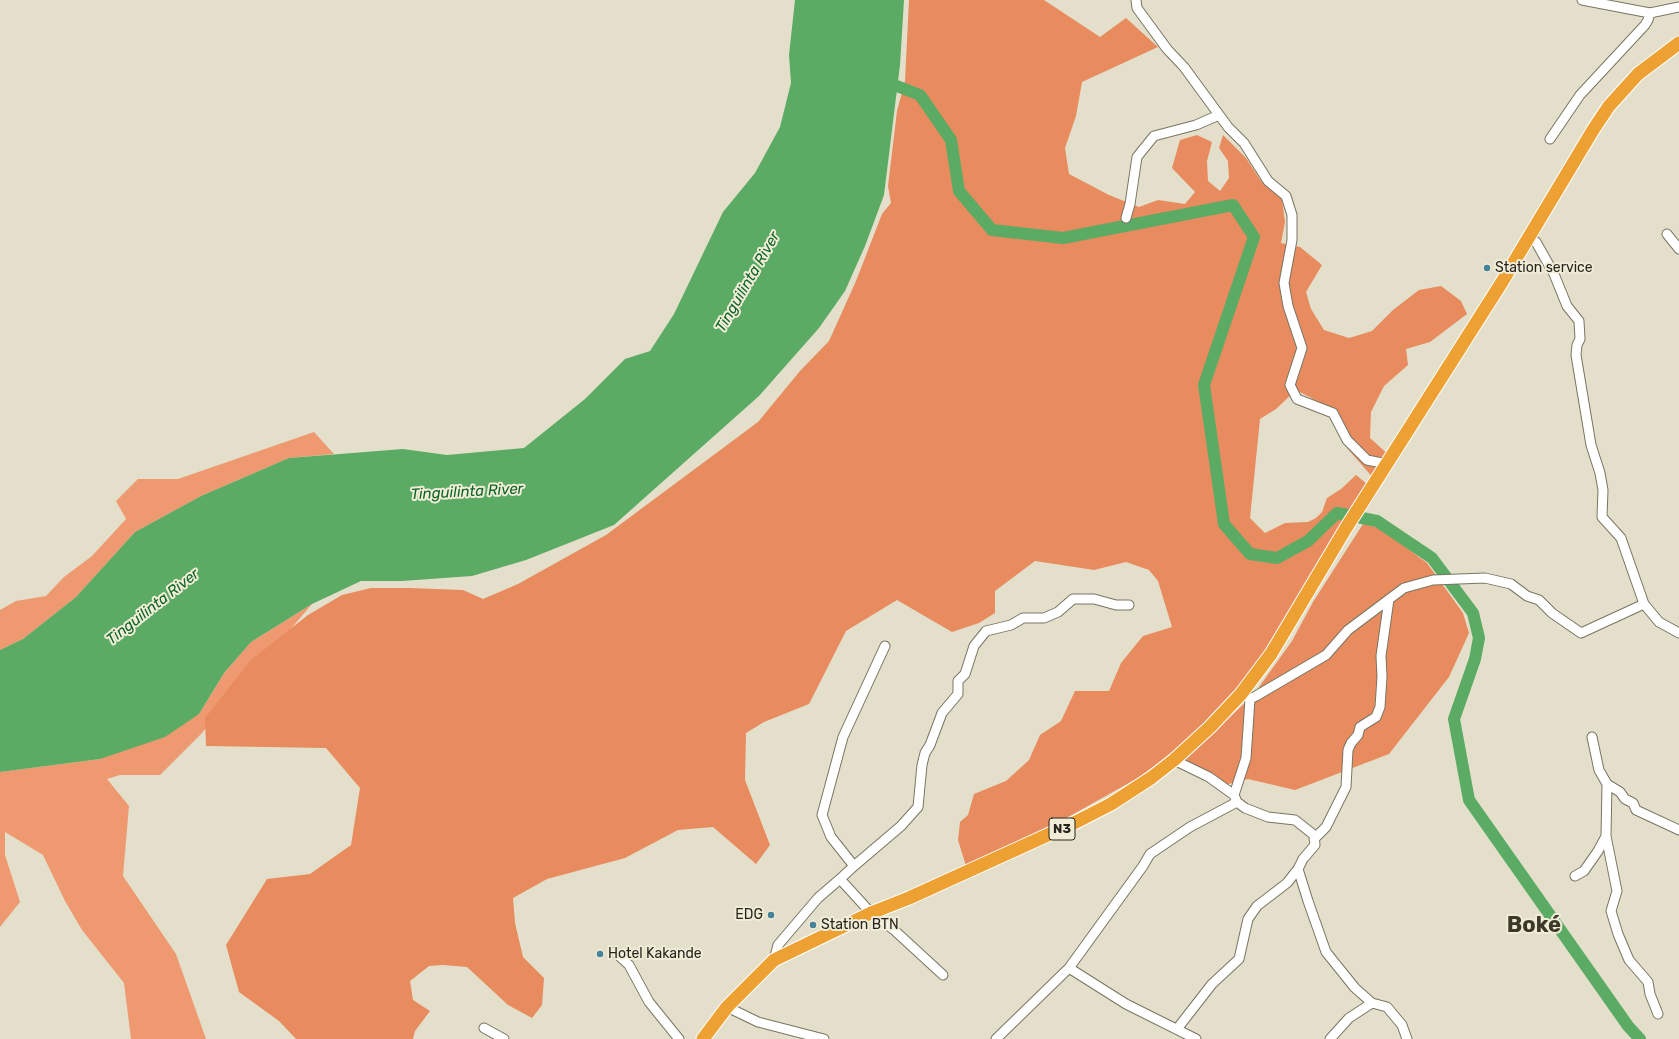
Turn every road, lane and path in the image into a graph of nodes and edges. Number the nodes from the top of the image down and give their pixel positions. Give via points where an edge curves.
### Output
1 (1136, 0) edge
2 (1582, 0) edge
3 (1679, 7) edge
4 (1650, 13) junction
5 (1679, 43) edge
6 (1219, 115) junction
7 (1550, 139) dead end
8 (1126, 218) dead end
9 (1667, 234) dead end
10 (1528, 238) junction
11 (1679, 249) edge
12 (1386, 464) junction
13 (1389, 599) junction
14 (1644, 604) junction
15 (1129, 605) dead end
16 (1679, 633) edge
17 (885, 646) dead end
18 (1246, 696) junction
19 (1592, 736) dead end
20 (1174, 760) junction
21 (1607, 784) junction
22 (1236, 798) junction
23 (1679, 830) edge
24 (1606, 836) junction
25 (1314, 839) junction
26 (854, 866) junction
27 (1298, 869) junction
28 (1575, 876) dead end
29 (840, 879) junction
30 (871, 913) junction
31 (615, 952) dead end
32 (774, 960) junction
33 (1069, 968) junction
34 (943, 975) dead end
35 (1372, 1003) junction
36 (727, 1007) junction
37 (1658, 1014) dead end
38 (484, 1028) dead end
39 (1177, 1029) junction
40 (504, 1039) edge
41 (679, 1039) edge
42 (703, 1039) edge
43 (824, 1039) edge
44 (996, 1039) edge
45 (1196, 1039) edge
46 (1330, 1039) edge
47 (1407, 1039) edge

1 - 6 street via 1137,8
2 - 4 street
3 - 4 street
4 - 7 street via 1645,25 1580,95
5 - 10 highway, N3 via 1638,74 1609,106
6 - 8 street via 1196,125 1154,136 1137,157
6 - 12 street via 1244,143 1268,181 1286,196 1292,215 1292,240 1284,283 1288,306 1302,348 1290,385 1297,399 1333,413 1347,440 1367,460
9 - 11 street
10 - 12 highway, N3
10 - 14 street via 1536,242 1554,274 1567,306 1579,321 1580,339 1576,355 1591,445 1603,490 1602,517 1621,538
12 - 18 highway, N3
13 - 14 street via 1404,588 1433,580 1485,578 1511,584 1527,596 1539,600 1552,613 1581,633
13 - 18 street via 1348,630 1326,655
13 - 25 street via 1381,656 1380,707 1376,717 1360,727 1358,735 1351,743 1348,750 1346,787 1326,827
14 - 16 street via 1659,622
15 - 26 street via 1116,605 1094,599 1073,599 1058,612 1044,618 1023,618 1011,625 986,631 974,646 965,674 958,682 958,694 942,713 925,753 918,807 901,826
17 - 26 street via 843,737 822,815 830,837
18 - 20 highway, N3
18 - 22 street via 1246,758
19 - 21 street via 1598,770
20 - 22 street via 1209,777
20 - 30 highway, N3 via 1111,804 1074,823
21 - 23 street via 1633,803 1636,810
21 - 24 street
22 - 25 street via 1245,808 1255,813 1295,820 1314,835
22 - 33 street via 1150,854
24 - 28 street via 1584,871
24 - 37 street via 1616,891 1612,911 1618,934 1629,960 1648,982
25 - 27 street via 1315,845
26 - 29 street
27 - 35 street via 1326,952 1355,988
27 - 39 street via 1287,883 1257,906 1248,919 1239,959 1212,984
29 - 30 street
29 - 32 street via 818,898 778,945
30 - 32 highway, N3
30 - 34 street via 893,929
31 - 41 street via 629,965 649,1002
32 - 36 highway, N3
33 - 39 street via 1126,1004
33 - 44 street
35 - 46 street via 1349,1018
35 - 47 street via 1387,1007 1402,1025
36 - 42 highway, N3
36 - 43 street via 758,1022
38 - 40 street
39 - 45 street

